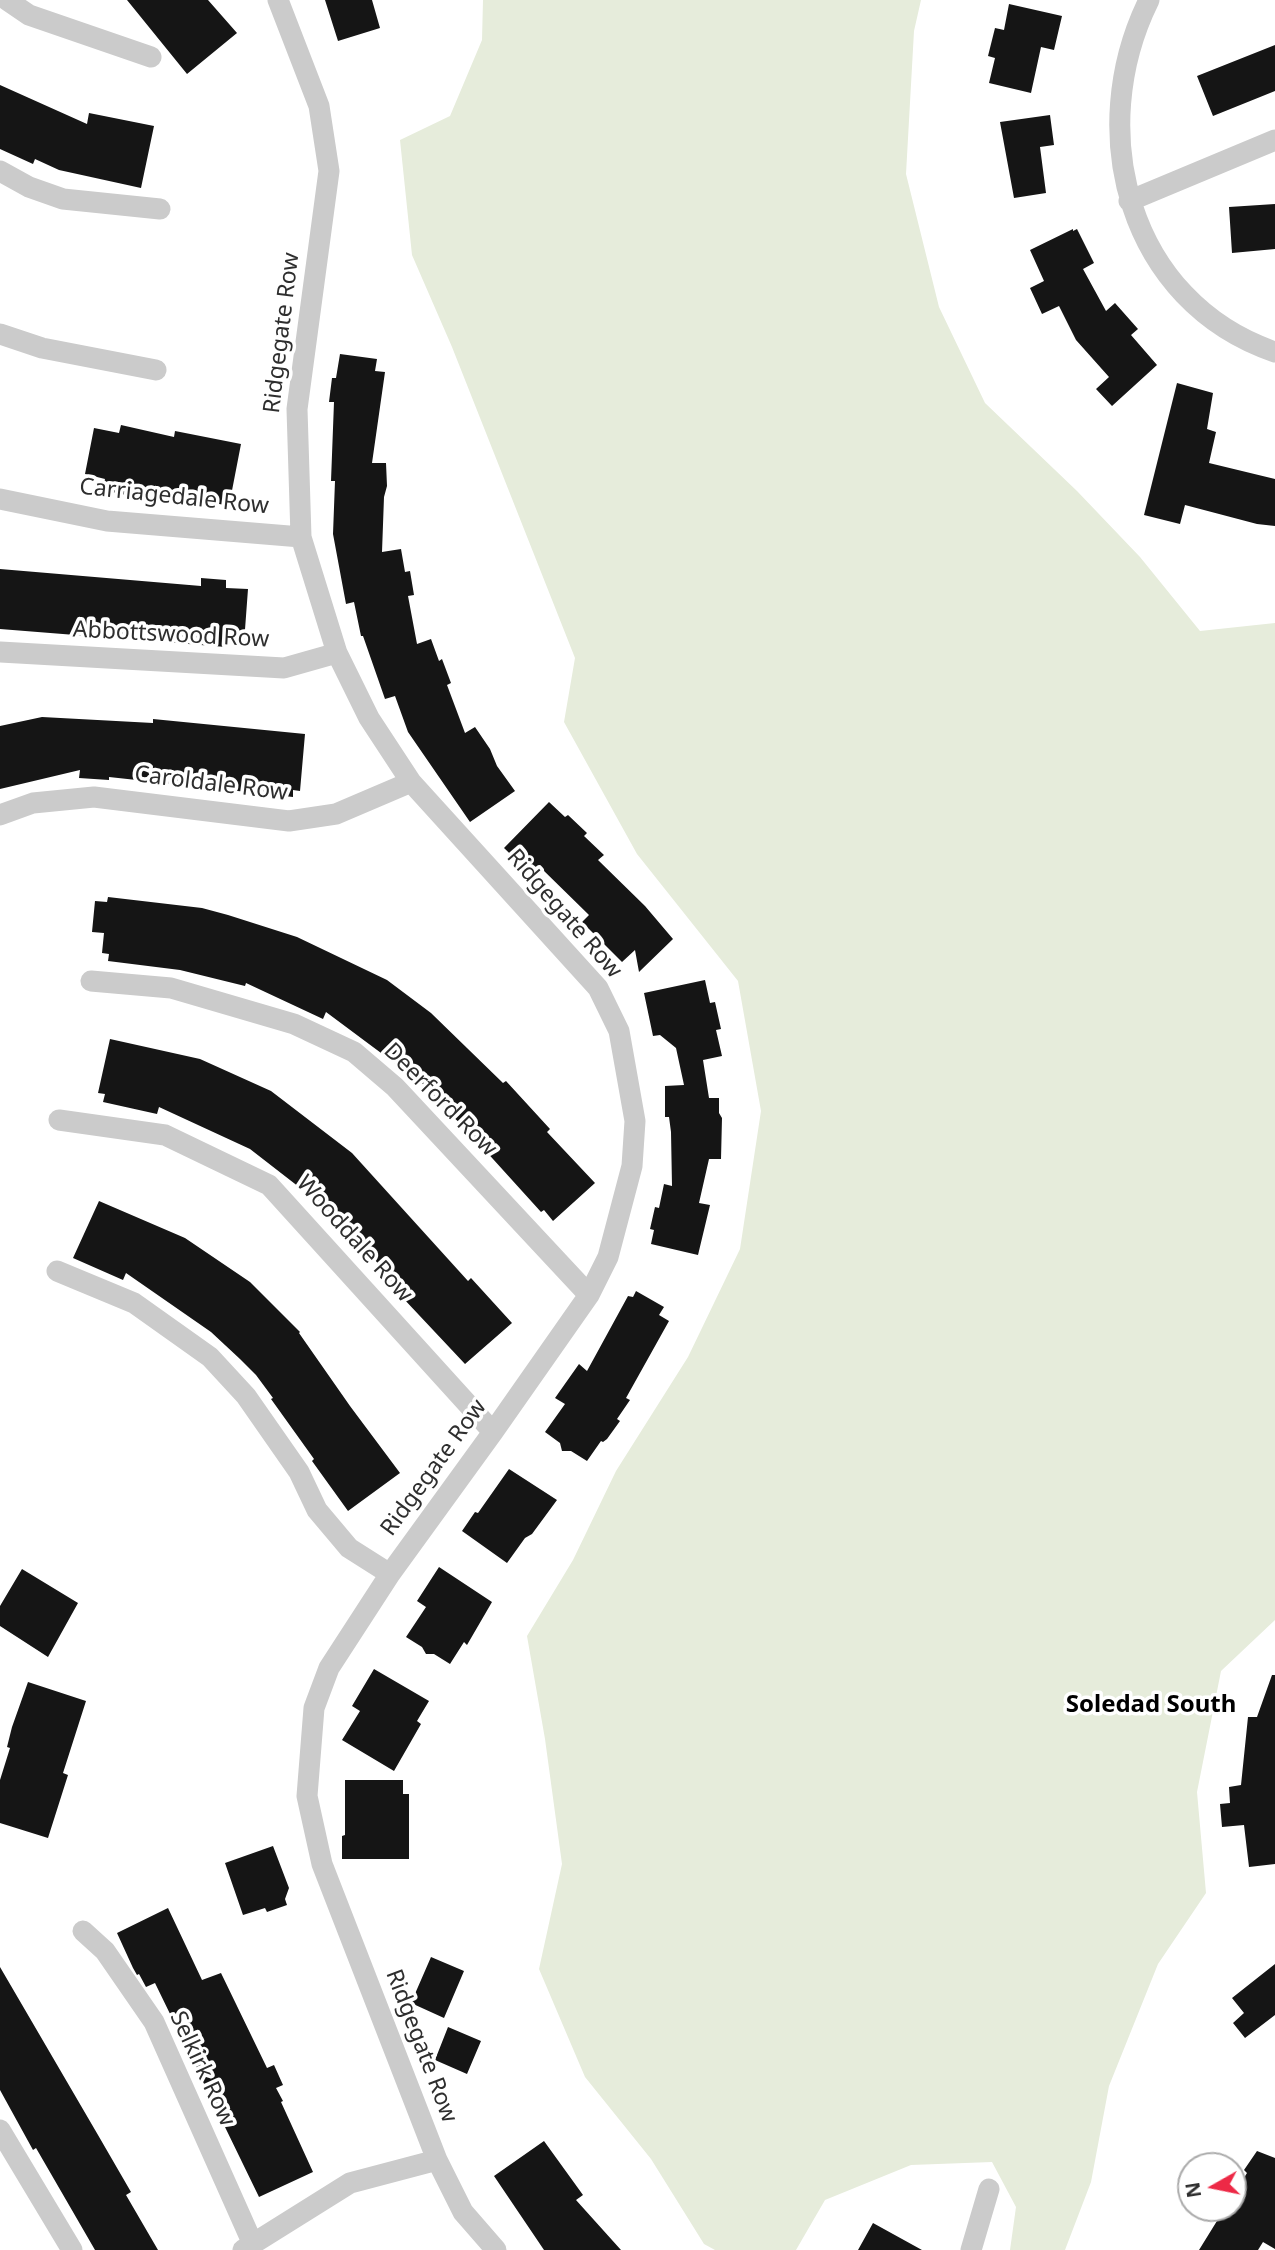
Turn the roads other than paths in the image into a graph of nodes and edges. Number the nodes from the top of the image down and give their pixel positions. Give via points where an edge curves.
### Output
1 (7, 0) edge
2 (278, 0) edge
3 (1149, 0) edge
4 (151, 57) dead end
5 (1275, 140) edge
6 (0, 171) edge
7 (1129, 201) junction
8 (160, 209) dead end
9 (0, 334) edge
10 (1275, 352) edge
11 (156, 370) dead end
12 (0, 499) edge
13 (301, 537) junction
14 (0, 652) edge
15 (337, 653) junction
16 (411, 782) junction
17 (0, 815) edge
18 (90, 981) dead end
19 (59, 1120) dead end
20 (57, 1271) dead end
21 (589, 1295) junction
22 (493, 1432) junction
23 (390, 1574) junction
24 (83, 1931) dead end
25 (0, 2130) edge
26 (438, 2160) junction
27 (989, 2189) dead end
28 (248, 2246) edge
29 (72, 2250) edge
30 (496, 2250) edge
31 (971, 2250) edge

1 - 4 street via 29,15
2 - 13 street, Ridgegate Row via 319,106 329,171 297,409
3 - 7 street via 1130,46 1119,107
5 - 7 street
6 - 8 street via 63,199
7 - 10 street via 1155,255 1193,301 1241,337
9 - 11 street via 42,348
12 - 13 street, Carriagedale Row via 107,521
13 - 15 street, Ridgegate Row
14 - 15 street, Abbottswood Row via 284,668
15 - 16 street, Ridgegate Row via 369,718
16 - 17 street, Caroldale Row via 336,814 289,821 94,797 33,803
16 - 21 street, Ridgegate Row via 598,988 619,1031 635,1121 632,1166 608,1257
18 - 21 street, Deerford Row via 171,988 294,1024 354,1052 395,1087
19 - 22 street, Wooddale Row via 165,1135 269,1185
20 - 23 street via 134,1303 210,1357 246,1396 299,1472 317,1510 349,1548
21 - 22 street, Ridgegate Row
22 - 23 street, Ridgegate Row
23 - 26 street, Ridgegate Row via 329,1668 314,1708 307,1796 322,1864
24 - 28 street, Selkirk Row via 104,1951 154,2022
25 - 29 street
26 - 28 street via 350,2183
26 - 30 street, Ridgegate Row via 463,2212
27 - 31 street

